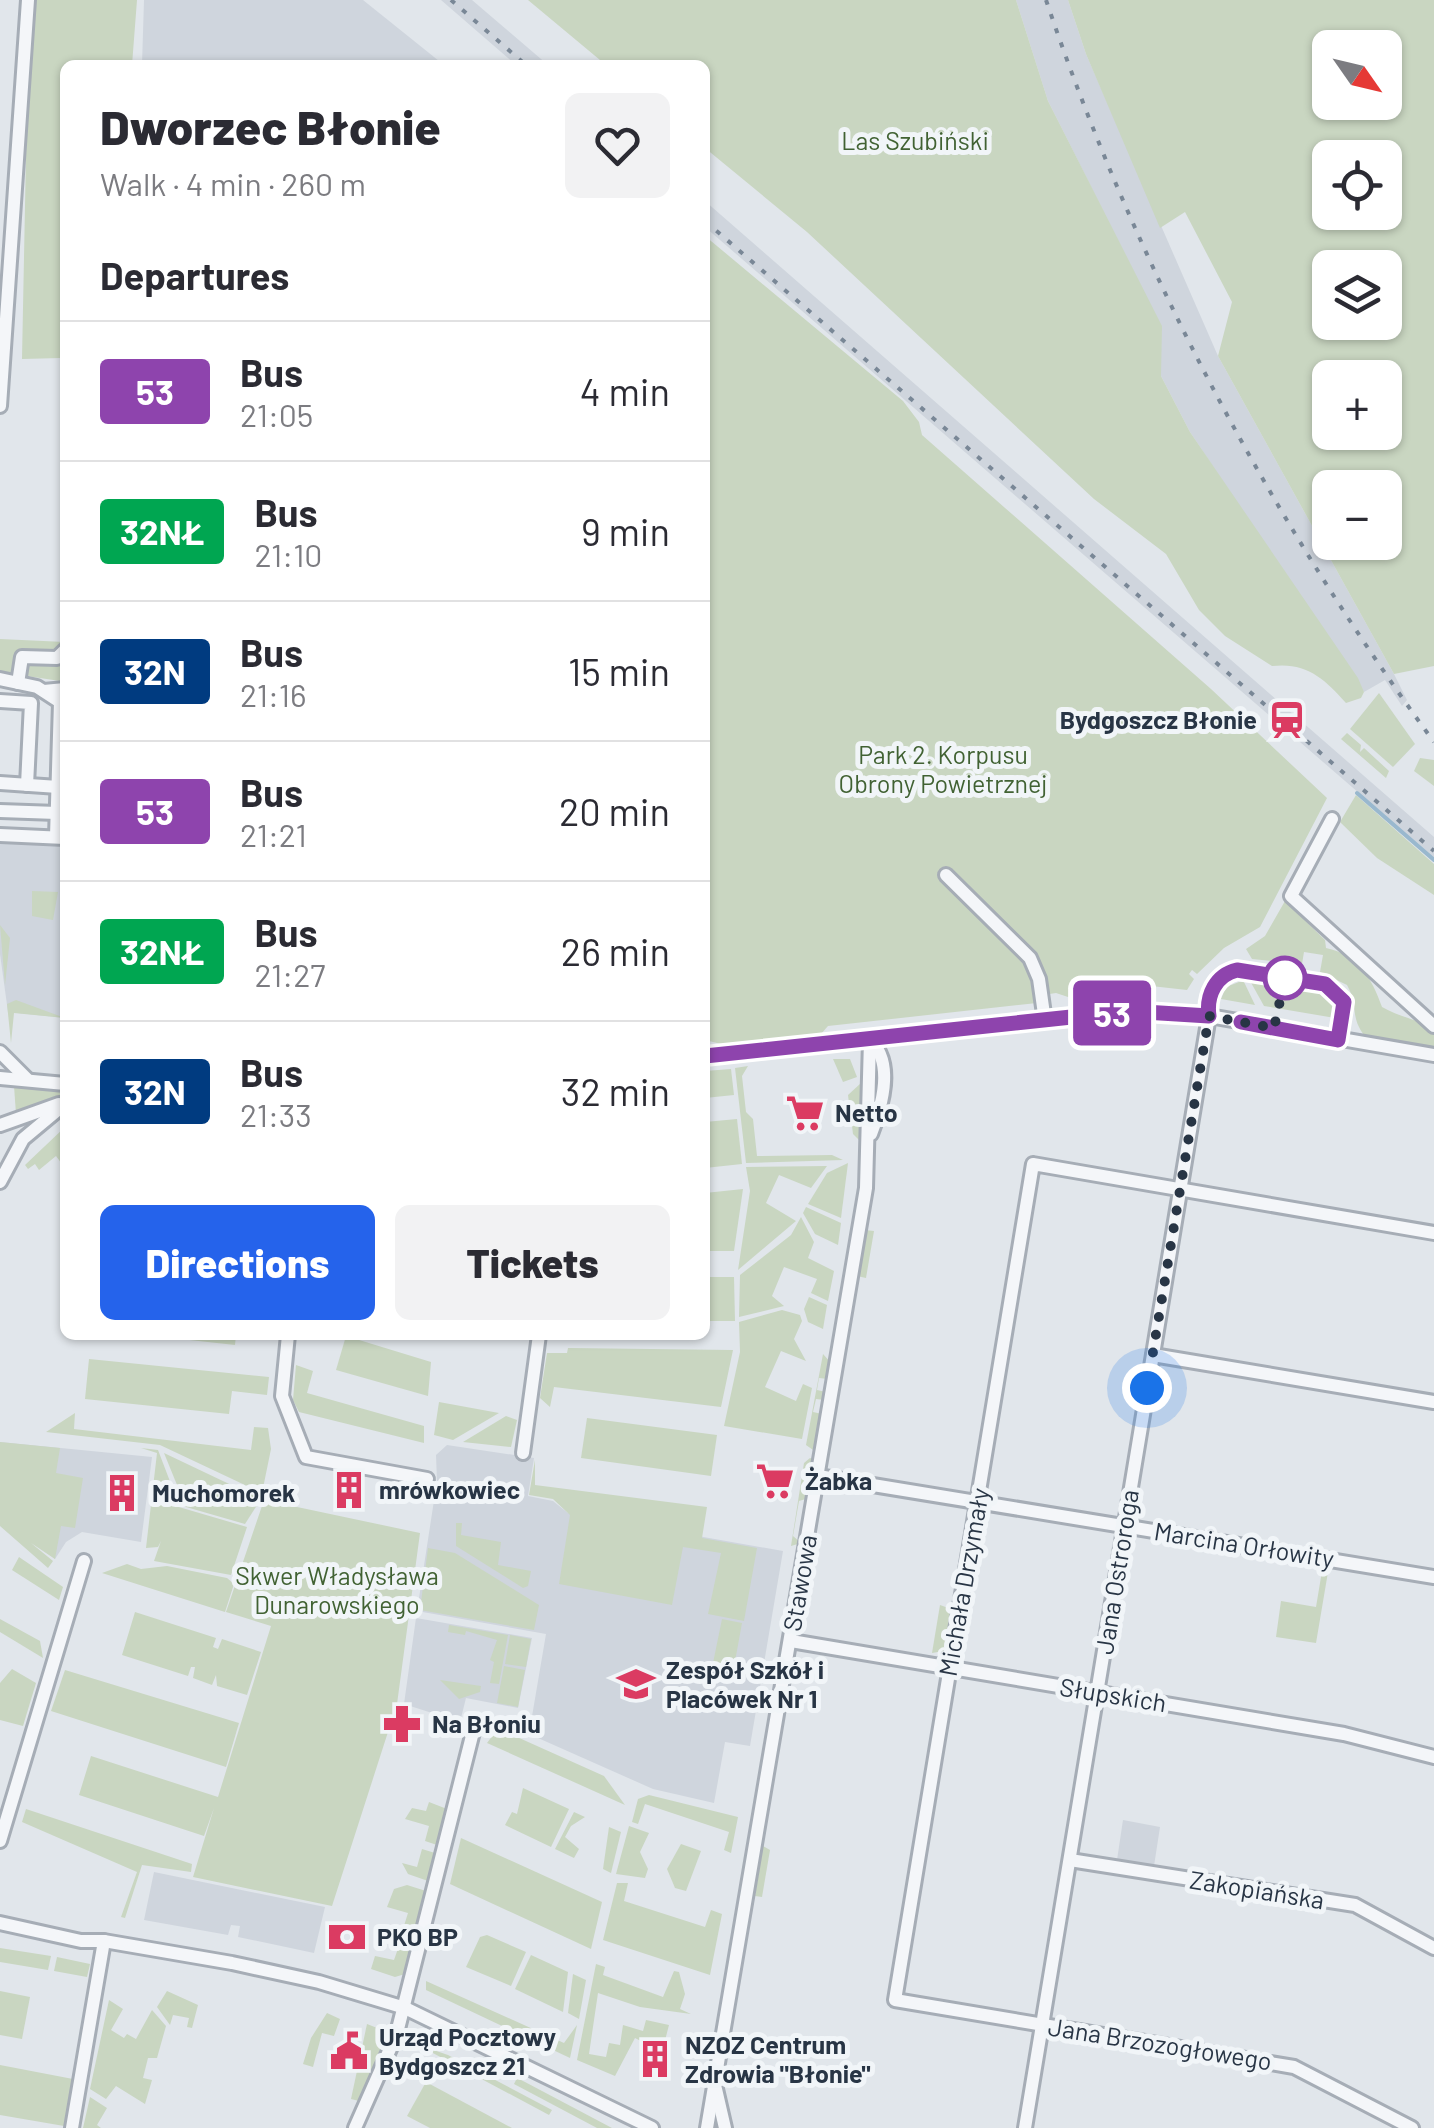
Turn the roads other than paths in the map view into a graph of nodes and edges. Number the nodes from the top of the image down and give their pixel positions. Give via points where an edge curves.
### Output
1 (28, 0) edge
2 (0, 406) edge
3 (60, 655) edge
4 (0, 679) edge
5 (18, 683) junction
6 (60, 697) edge
7 (0, 701) edge
8 (60, 751) edge
9 (0, 784) edge
10 (27, 785) junction
11 (58, 787) junction
12 (0, 811) edge
13 (57, 813) junction
14 (1332, 819) dead end
15 (0, 836) edge
16 (60, 838) edge
17 (946, 875) dead end
18 (1209, 1016) junction
19 (1045, 1021) junction
20 (1434, 1026) edge
21 (870, 1040) junction
22 (0, 1052) edge
23 (1434, 1055) edge
24 (710, 1056) edge
25 (0, 1078) edge
26 (29, 1080) junction
27 (60, 1083) edge
28 (60, 1105) edge
29 (60, 1107) edge
30 (0, 1125) edge
31 (0, 1182) edge
32 (1181, 1190) junction
33 (1434, 1232) edge
34 (288, 1340) edge
35 (538, 1340) edge
36 (1153, 1355) junction
37 (1434, 1402) edge
38 (523, 1453) dead end
39 (818, 1476) junction
40 (427, 1478) dead end
41 (978, 1500) junction
42 (1125, 1525) junction
43 (84, 1561) dead end
44 (1434, 1577) edge
45 (790, 1641) junction
46 (948, 1668) junction
47 (1097, 1692) junction
48 (474, 1728) dead end
49 (1434, 1757) edge
50 (0, 1841) edge
51 (1070, 1860) junction
52 (0, 1922) edge
53 (104, 1940) junction
54 (1434, 1948) edge
55 (896, 2000) joint
56 (404, 2008) junction
57 (1042, 2024) junction
58 (716, 2089) junction
59 (650, 2127) edge
60 (72, 2128) edge
61 (355, 2128) edge
62 (664, 2128) edge
63 (707, 2128) edge
64 (725, 2128) edge
65 (1025, 2128) edge
66 (1412, 2128) edge

1 - 2 street
3 - 5 street via 22,657
4 - 5 street
5 - 6 street
7 - 10 street via 31,702
8 - 11 street
9 - 10 street
10 - 11 street
11 - 13 street
12 - 13 street
13 - 16 street
14 - 20 street via 1291,896
15 - 16 street
17 - 19 street via 1030,958
18 - 19 street via 1136,1011
18 - 23 street
18 - 32 street, Jana Ostroroga
19 - 21 street
21 - 24 street
21 - 39 street, Stawowa via 882,1055 884,1079
22 - 26 street
25 - 26 street
26 - 27 street
28 - 30 street
29 - 31 street via 23,1139
32 - 33 street
32 - 36 street, Jana Ostroroga
32 - 41 street, Michała Drzymały via 1033,1164
34 - 40 street via 282,1396 306,1457
35 - 38 street
36 - 37 street
36 - 42 street, Jana Ostroroga
39 - 41 street, Marcina Orłowity
39 - 45 street, Stawowa
41 - 42 street, Marcina Orłowity
41 - 46 street, Michała Drzymały
42 - 44 street, Marcina Orłowity
42 - 47 street, Jana Ostroroga
43 - 50 street
45 - 46 street, Słupskich
45 - 58 street, Stawowa
46 - 47 street, Słupskich
46 - 55 street, Michała Drzymały
47 - 49 street, Słupskich via 1363,1737
47 - 51 street, Jana Ostroroga
48 - 56 street
51 - 54 street, Zakopiańska via 1356,1905
51 - 57 street, Jana Ostroroga
52 - 53 street via 84,1930
53 - 56 street via 319,1982
53 - 60 street
55 - 57 street, Jana Brzozogłowego
56 - 59 street
56 - 61 street
57 - 65 street, Jana Ostroroga
57 - 66 street, Jana Brzozogłowego via 1294,2067
58 - 63 street, Stawowa
58 - 64 street, Stawowa
59 - 62 street

